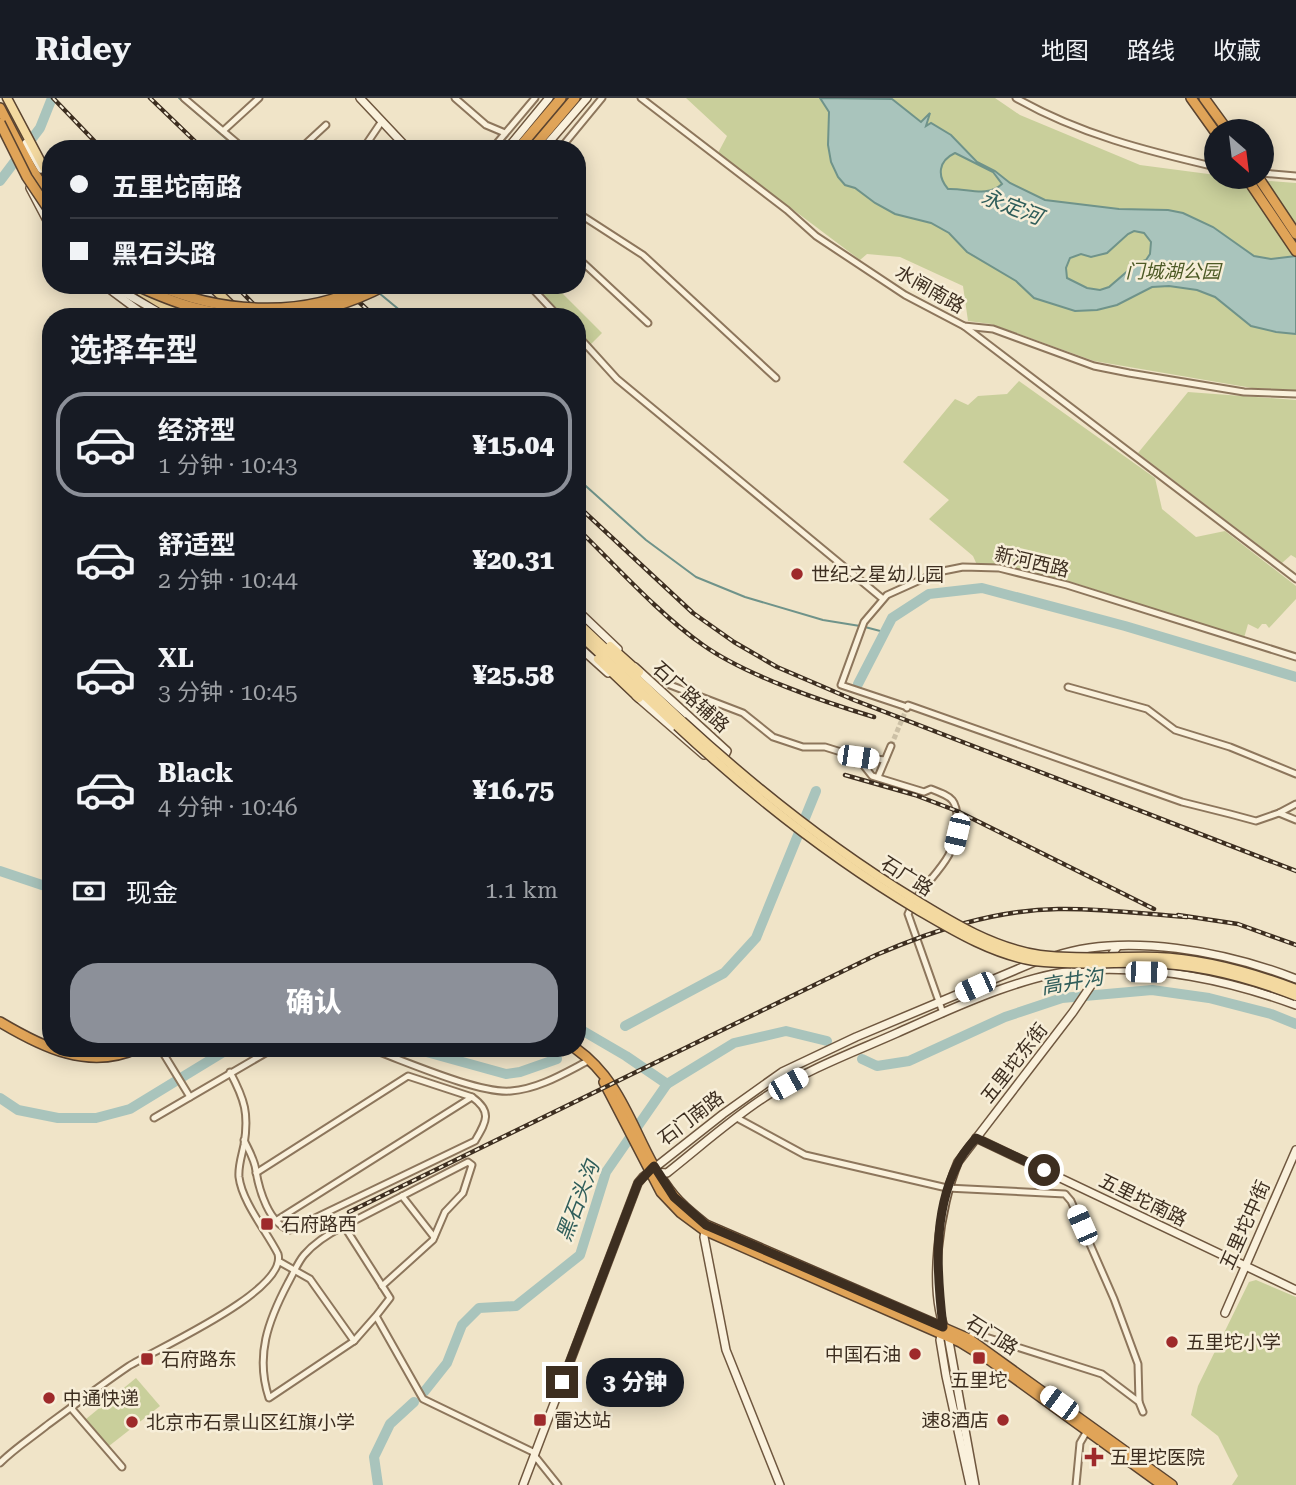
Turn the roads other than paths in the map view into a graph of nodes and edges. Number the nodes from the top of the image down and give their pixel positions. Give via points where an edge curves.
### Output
1 (5, 98) edge
2 (184, 98) edge
3 (259, 98) edge
4 (360, 98) edge
5 (455, 98) edge
6 (535, 98) edge
7 (549, 98) edge
8 (561, 98) edge
9 (575, 98) edge
10 (587, 98) edge
11 (602, 98) edge
12 (641, 98) edge
13 (1017, 98) edge
14 (1191, 98) edge
15 (1203, 98) edge
16 (0, 108) edge
17 (1211, 119) edge
18 (1215, 119) edge
19 (382, 121) junction
20 (0, 125) edge
21 (326, 125) dead end
22 (223, 131) junction
23 (505, 133) junction
24 (234, 140) edge
25 (310, 140) edge
26 (369, 140) edge
27 (400, 140) edge
28 (499, 140) edge
29 (514, 140) edge
30 (526, 140) edge
31 (540, 140) edge
32 (551, 140) edge
33 (567, 140) edge
34 (1204, 164) edge
35 (42, 166) edge
36 (42, 170) edge
37 (1274, 174) edge
38 (1296, 176) edge
39 (26, 178) junction
40 (42, 185) edge
41 (1254, 189) edge
42 (1266, 189) edge
43 (42, 199) edge
44 (42, 200) edge
45 (42, 210) edge
46 (586, 218) edge
47 (1296, 234) edge
48 (1296, 251) edge
49 (586, 265) edge
50 (116, 294) edge
51 (126, 294) edge
52 (147, 294) edge
53 (154, 294) edge
54 (182, 294) edge
55 (220, 294) edge
56 (342, 294) edge
57 (365, 294) edge
58 (537, 294) edge
59 (135, 308) edge
60 (150, 308) edge
61 (168, 308) edge
62 (193, 308) edge
63 (234, 308) edge
64 (330, 308) edge
65 (551, 308) edge
66 (648, 323) dead end
67 (964, 326) junction
68 (586, 345) edge
69 (776, 378) dead end
70 (1296, 394) edge
71 (1296, 579) edge
72 (883, 599) junction
73 (586, 619) edge
74 (586, 624) edge
75 (586, 632) edge
76 (586, 641) edge
77 (586, 642) edge
78 (586, 653) edge
79 (1296, 656) edge
80 (639, 672) junction
81 (670, 685) dead end
82 (1068, 687) dead end
83 (639, 698) junction
84 (680, 724) junction
85 (891, 746) tunnel mouth
86 (858, 757) junction
87 (885, 760) junction
88 (1296, 774) edge
89 (878, 777) junction
90 (1296, 804) edge
91 (1279, 813) junction
92 (1296, 820) edge
93 (1117, 947) junction
94 (1101, 970) junction
95 (1296, 979) edge
96 (1296, 989) edge
97 (1296, 996) edge
98 (939, 1003) junction
99 (1296, 1004) edge
100 (943, 1013) junction
101 (0, 1019) edge
102 (42, 1040) edge
103 (42, 1044) edge
104 (166, 1057) edge
105 (258, 1057) edge
106 (393, 1057) edge
107 (579, 1057) edge
108 (586, 1057) edge
109 (586, 1062) junction
110 (230, 1072) junction
111 (188, 1095) junction
112 (472, 1097) junction
113 (626, 1117) junction
114 (154, 1118) dead end
115 (737, 1118) junction
116 (976, 1138) junction
117 (244, 1140) junction
118 (1296, 1150) edge
119 (654, 1170) junction
120 (256, 1173) junction
121 (947, 1188) junction
122 (402, 1196) junction
123 (277, 1220) junction
124 (344, 1226) junction
125 (705, 1228) junction
126 (434, 1237) junction
127 (280, 1262) junction
128 (1244, 1266) junction
129 (295, 1272) junction
130 (382, 1286) junction
131 (1296, 1290) edge
132 (1225, 1313) dead end
133 (376, 1316) junction
134 (944, 1332) junction
135 (969, 1339) junction
136 (354, 1340) junction
137 (1139, 1402) junction
138 (71, 1408) junction
139 (1143, 1412) dead end
140 (1089, 1428) junction
141 (534, 1454) junction
142 (0, 1463) edge
143 (122, 1468) dead end
144 (523, 1483) edge
145 (516, 1485) edge
146 (558, 1485) edge
147 (780, 1485) edge
148 (970, 1485) edge
149 (975, 1485) edge
150 (1076, 1485) edge
151 (1162, 1485) edge
152 (1172, 1485) edge

1 - 35 main road
1 - 36 street
2 - 22 street
3 - 22 street
4 - 19 street
5 - 23 street via 486,125
6 - 23 street
7 - 29 street
8 - 30 highway
9 - 31 highway
10 - 32 street
11 - 33 street
12 - 67 street, 水闸南路 via 816,236 905,295
13 - 34 street via 1120,144
14 - 17 highway
15 - 18 highway
16 - 40 highway
19 - 26 street
19 - 27 street
20 - 39 street, bridge
20 - 44 highway, bridge
21 - 25 street
22 - 24 street
23 - 28 street
37 - 38 street
39 - 43 street
39 - 45 street
41 - 48 highway
42 - 47 highway
46 - 69 street via 643,255
49 - 66 street
50 - 59 street
51 - 60 street
52 - 61 main road, bridge
53 - 62 highway, bridge
54 - 56 highway, bridge via 240,307 295,307
55 - 63 main road, bridge
57 - 64 highway, bridge
58 - 65 street
67 - 70 street, 水闸南路 via 993,328 1094,366 1244,392
67 - 71 street
68 - 72 street via 617,379
72 - 79 street, 新河西路 via 938,572 999,568
72 - 91 street, 新河西路 via 864,622 841,685 1182,802 1256,821
73 - 80 street, 石广路辅路
74 - 80 main road
75 - 84 main road, 石广路
76 - 84 main road, 石广路
77 - 83 main road
78 - 83 street, 石广路辅路
80 - 83 street, 石广路辅路 via 727,751 718,767
81 - 86 street via 743,713 773,737
82 - 88 street via 1147,709 1175,730
84 - 96 main road, 石广路, bridge via 845,855 974,933 1038,955 1160,957 1228,967
84 - 97 main road, 石广路, bridge via 760,799 846,864 958,934 1032,961 1191,966
85 - 87 street
86 - 87 street
86 - 89 street via 872,776
87 - 89 street
89 - 98 street via 924,792 931,789 956,803 954,848 908,915
90 - 91 street
91 - 92 street
93 - 94 street, 五里坨东街
93 - 95 street, 石门南路 via 1200,952
93 - 98 street, 石门南路 via 1066,952
94 - 99 street, 石门南路 via 1168,972 1222,981
94 - 100 street, 石门南路 via 1046,976
94 - 116 street, 五里坨东街
98 - 100 street
98 - 119 street, 石门南路 via 782,1073
100 - 115 street, 石门南路 via 834,1061 768,1095
101 - 102 highway
101 - 103 highway
104 - 111 street
105 - 110 street
106 - 109 street via 500,1091 529,1088
107 - 109 highway, 石门路
108 - 113 highway, 石门路 via 602,1070
109 - 113 highway, 石门路
110 - 111 street
110 - 117 street via 246,1107
111 - 114 street
112 - 120 street via 408,1076
112 - 123 street
112 - 123 street via 484,1107 486,1118 475,1142 290,1230
113 - 119 highway, 石门路
115 - 119 street, 石门南路 via 667,1173
115 - 121 street via 805,1155
116 - 121 street, 五里坨东街 via 958,1162
116 - 128 street, 五里坨南路
117 - 120 street
117 - 127 street via 239,1169 243,1190
118 - 128 street, 五里坨中街
119 - 125 highway, 石门路
119 - 141 street via 638,1183
120 - 123 street via 262,1196
121 - 134 street, 五里坨东街 via 938,1244
121 - 137 street via 1065,1194 1093,1250 1138,1364
122 - 124 street
122 - 126 street
122 - 126 street via 468,1162 472,1165 463,1193 446,1212
124 - 129 street via 304,1255
124 - 130 street
125 - 134 highway, 石门路
125 - 147 street via 726,1350
126 - 130 street
127 - 129 street
127 - 138 street via 250,1295 130,1366
128 - 131 street, 五里坨南路
128 - 132 street, 五里坨中街
129 - 136 street via 319,1288
129 - 136 street via 264,1337 263,1380 269,1398
130 - 133 street via 390,1298
133 - 136 street
133 - 141 street via 423,1399
134 - 135 highway, 石门路
134 - 140 highway, 石门路
134 - 148 street, 五里坨东街 via 940,1340 946,1376
134 - 149 street, 五里坨东街
135 - 137 street via 973,1333 1102,1374
135 - 140 highway, 石门路
137 - 139 street
138 - 142 street
138 - 143 street
140 - 150 street via 1080,1443
140 - 151 highway, 石门路
140 - 152 highway, 石门路
141 - 144 street
141 - 146 street
144 - 145 street

